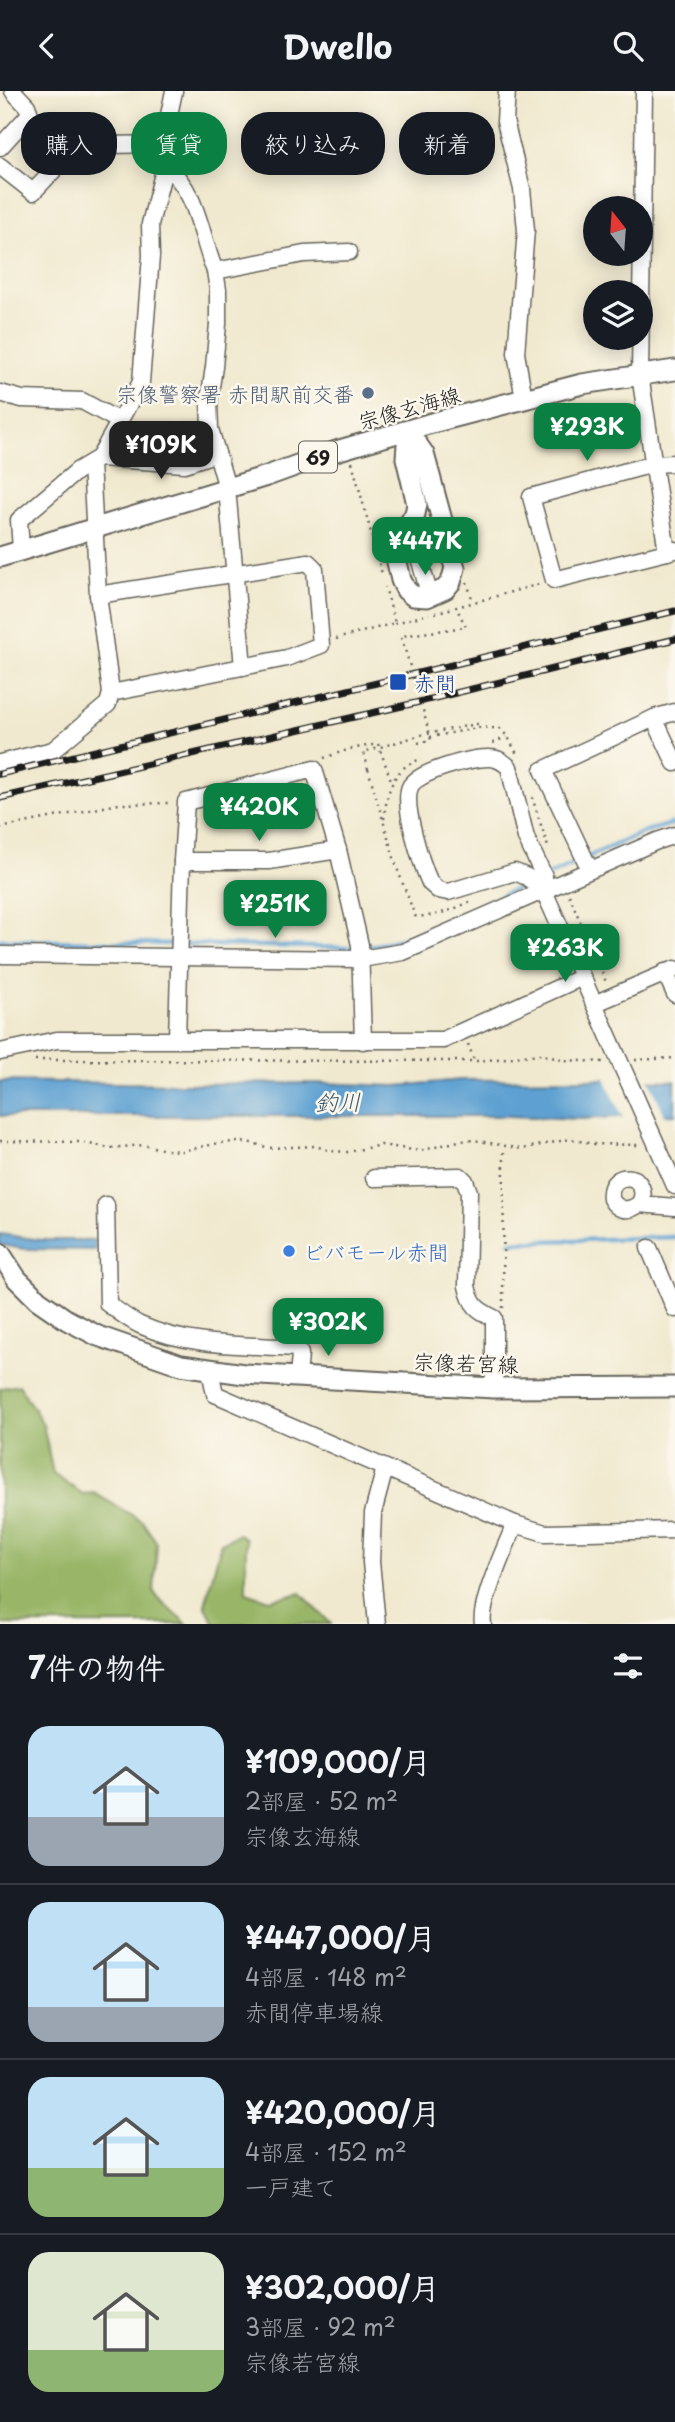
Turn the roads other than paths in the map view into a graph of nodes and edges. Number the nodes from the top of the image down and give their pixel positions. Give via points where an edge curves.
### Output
1 (13, 91) edge
2 (174, 91) edge
3 (507, 91) edge
4 (644, 91) edge
5 (170, 112) edge
6 (131, 145) edge
7 (0, 147) edge
8 (0, 166) edge
9 (163, 175) edge
10 (177, 175) edge
11 (8, 180) edge
12 (349, 252) dead end
13 (215, 271) junction
14 (675, 370) edge
15 (640, 375) junction
16 (0, 393) edge
17 (524, 399) junction
18 (119, 421) junction
19 (408, 431) junction
20 (217, 453) junction
21 (95, 460) junction
22 (675, 463) edge
23 (653, 464) junction
24 (227, 488) junction
25 (96, 528) junction
26 (22, 550) junction
27 (671, 551) edge
28 (0, 557) edge
29 (236, 573) junction
30 (99, 595) junction
31 (243, 667) junction
32 (111, 693) junction
33 (675, 712) edge
34 (654, 718) junction
35 (0, 763) edge
36 (675, 763) edge
37 (675, 835) edge
38 (338, 850) junction
39 (181, 861) junction
40 (590, 870) junction
41 (544, 891) junction
42 (0, 955) edge
43 (180, 958) junction
44 (361, 959) junction
45 (670, 971) edge
46 (582, 977) junction
47 (675, 994) edge
48 (594, 1004) junction
49 (177, 1039) junction
50 (363, 1041) junction
51 (0, 1052) edge
52 (374, 1178) dead end
53 (675, 1186) edge
54 (639, 1204) dead end
55 (106, 1205) dead end
56 (675, 1207) edge
57 (649, 1248) dead end
58 (0, 1253) edge
59 (7, 1278) edge
60 (675, 1309) edge
61 (210, 1370) junction
62 (298, 1377) junction
63 (675, 1387) edge
64 (494, 1388) junction
65 (385, 1468) junction
66 (515, 1524) junction
67 (675, 1530) edge
68 (377, 1624) edge
69 (483, 1624) edge

1 - 7 street via 30,114
2 - 5 street
3 - 17 street via 505,121 522,189 526,230 516,353
4 - 15 street
6 - 11 street via 68,155 33,192
8 - 11 street
9 - 18 street via 150,224 141,382
10 - 13 street via 193,201
12 - 13 street via 304,254
13 - 20 street via 218,324 209,400
14 - 15 main road, 宗像玄海線 / 69
15 - 17 main road, 宗像玄海線 / 69
15 - 23 street
16 - 18 street via 22,399 82,401
17 - 19 main road, 宗像玄海線 / 69
18 - 21 street
19 - 19 main road via 424,454 454,568 451,582 430,597 413,596 405,590 395,553 417,504 406,458
19 - 24 main road, 宗像玄海線 / 69
20 - 21 street via 186,464
20 - 24 street
21 - 25 street
21 - 26 street via 19,520
22 - 23 street
23 - 27 street
23 - 27 street via 531,497 554,580
24 - 25 main road, 宗像玄海線 / 69
24 - 29 street
25 - 26 main road, 宗像玄海線 / 69
25 - 30 street
26 - 28 main road, 宗像玄海線 / 69
29 - 30 street
29 - 31 street
29 - 31 street via 308,562 315,569 321,645
30 - 32 street
31 - 32 street
32 - 35 street via 108,704 53,750
33 - 34 street
34 - 36 street
34 - 40 street via 543,770
37 - 40 street
38 - 39 street via 269,861
38 - 39 street via 314,769 186,802
38 - 44 street
39 - 43 street
40 - 41 street
41 - 41 street via 515,873 448,892 438,890 430,883 409,809 410,786 428,772 489,757 502,761 509,768 526,838 544,876
41 - 44 street via 402,952
41 - 46 street
42 - 43 street
43 - 44 street
43 - 49 street
44 - 50 street
45 - 47 street
45 - 48 street
46 - 48 street
46 - 50 street via 443,1040
48 - 53 street
49 - 50 street
49 - 51 street via 57,1040
52 - 64 street via 460,1176 465,1181 469,1192 470,1301 478,1310 498,1313
54 - 56 street
55 - 62 street via 108,1304 139,1324 170,1335 202,1342 298,1348
57 - 60 street
58 - 59 main road, 宗像若宮線
59 - 61 main road, 宗像若宮線 via 98,1336 181,1365
61 - 62 main road, 宗像若宮線
61 - 65 street via 215,1394
62 - 64 main road, 宗像若宮線
63 - 64 main road, 宗像若宮線
65 - 66 street
65 - 68 street via 373,1513 371,1562
66 - 67 street via 545,1533
66 - 69 street via 486,1601

